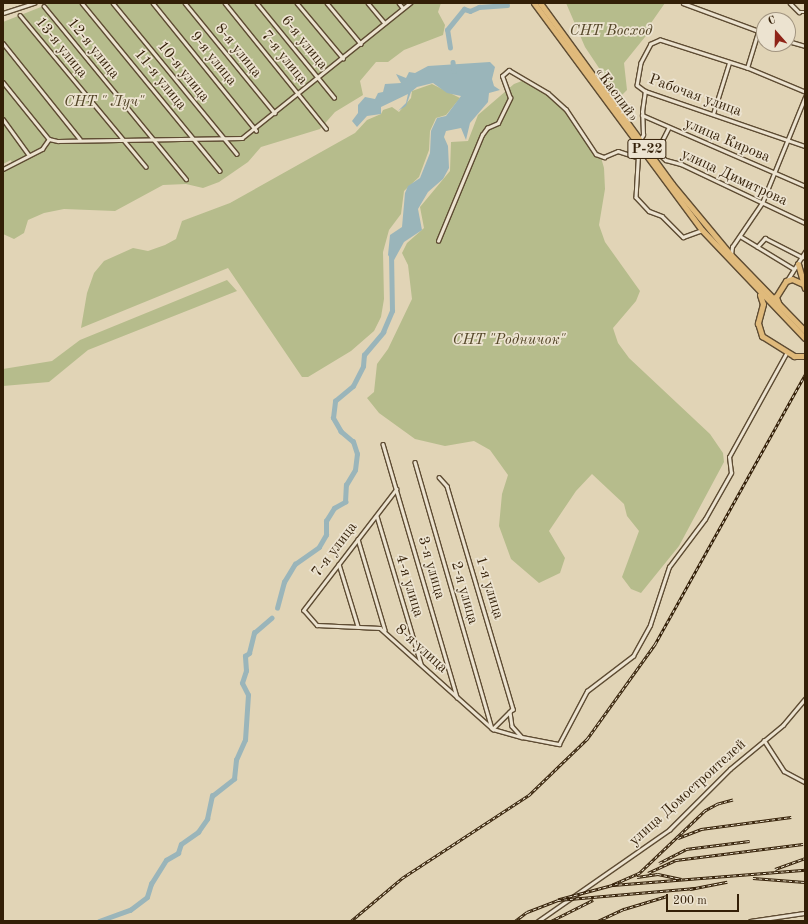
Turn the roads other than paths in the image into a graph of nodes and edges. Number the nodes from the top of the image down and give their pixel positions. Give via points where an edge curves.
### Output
1 (34, 3) edge
2 (82, 3) edge
3 (113, 3) edge
4 (153, 3) edge
5 (185, 3) edge
6 (225, 3) edge
7 (257, 3) edge
8 (298, 3) edge
9 (327, 3) edge
10 (368, 3) edge
11 (399, 3) edge
12 (410, 3) edge
13 (534, 3) edge
14 (540, 3) edge
15 (683, 3) edge
16 (790, 3) edge
17 (44, 6) dead end
18 (403, 8) junction
19 (805, 12) edge
20 (3, 13) edge
21 (20, 15) dead end
22 (385, 23) junction
23 (756, 31) edge
24 (756, 39) edge
25 (3, 43) edge
26 (360, 44) junction
27 (343, 58) junction
28 (729, 63) junction
29 (747, 68) junction
30 (318, 78) junction
31 (3, 82) edge
32 (645, 91) junction
33 (805, 92) edge
34 (299, 94) junction
35 (805, 97) edge
36 (334, 98) dead end
37 (804, 101) edge
38 (275, 113) junction
39 (713, 114) junction
40 (642, 115) junction
41 (3, 119) edge
42 (326, 128) dead end
43 (669, 128) junction
44 (256, 130) junction
45 (152, 138) junction
46 (192, 138) junction
47 (223, 138) junction
48 (49, 139) junction
49 (80, 139) junction
50 (121, 139) junction
51 (788, 143) junction
52 (638, 145) junction
53 (805, 146) edge
54 (237, 154) dead end
55 (29, 155) junction
56 (637, 157) junction
57 (146, 167) dead end
58 (3, 169) edge
59 (220, 171) dead end
60 (776, 173) junction
61 (186, 179) dead end
62 (805, 186) edge
63 (762, 203) junction
64 (805, 223) edge
65 (702, 230) junction
66 (740, 236) junction
67 (438, 241) dead end
68 (724, 247) junction
69 (732, 247) junction
70 (757, 247) junction
71 (805, 252) edge
72 (731, 255) junction
73 (802, 257) junction
74 (798, 264) junction
75 (794, 269) junction
76 (786, 281) junction
77 (804, 286) edge
78 (781, 288) junction
79 (760, 290) junction
80 (760, 309) junction
81 (782, 312) junction
82 (805, 331) edge
83 (805, 338) edge
84 (787, 352) junction
85 (805, 356) edge
86 (383, 444) dead end
87 (414, 462) dead end
88 (439, 477) dead end
89 (397, 489) junction
90 (376, 515) junction
91 (358, 539) junction
92 (339, 563) junction
93 (317, 625) joint
94 (358, 626) junction
95 (385, 631) junction
96 (422, 664) junction
97 (458, 698) junction
98 (805, 699) edge
99 (512, 710) junction
100 (493, 729) junction
101 (522, 737) junction
102 (764, 740) junction
103 (805, 782) edge
104 (805, 913) edge
105 (538, 921) edge
106 (750, 921) edge

1 - 20 street
2 - 46 street, 11-я улица
3 - 47 street, 10-я улица
4 - 44 street, 9-я улица
5 - 38 street, 8-я улица
6 - 34 street, 7-я улица
7 - 30 street, 6-я улица
8 - 27 street
9 - 26 street
10 - 22 street
11 - 18 street
12 - 18 street
13 - 52 highway, «Каспий» / Р-22
14 - 52 highway, «Каспий» / Р-22
15 - 23 street
16 - 19 street via 799,12
17 - 45 street, 12-я улица
18 - 22 street
21 - 50 street, 13-я улица
22 - 26 street
24 - 29 street
25 - 49 street
26 - 27 street
27 - 30 street
28 - 29 street
28 - 32 street, Рабочая улица via 656,40 641,63 637,84
28 - 39 street
29 - 33 street
30 - 34 street
30 - 36 street, 6-я улица
31 - 48 street
32 - 39 street, Рабочая улица
32 - 40 street
34 - 38 street
34 - 42 street, 7-я улица
35 - 37 street
37 - 51 street
38 - 44 street
39 - 51 street, Рабочая улица
40 - 43 street, улица Кирова
40 - 52 street via 643,135
41 - 55 street
43 - 60 street, улица Кирова
43 - 63 street, улица Димитрова via 657,152 666,160 681,164
44 - 47 street via 242,138
45 - 46 street
45 - 50 street
45 - 61 street, 12-я улица
46 - 47 street
46 - 59 street, 11-я улица
47 - 54 street, 10-я улица
48 - 49 street via 70,143
48 - 55 street via 42,149
49 - 50 street
50 - 57 street, 13-я улица
51 - 53 street, Рабочая улица
51 - 60 street
52 - 56 street
52 - 65 highway, «Каспий» / Р-22
52 - 68 highway, «Каспий» / Р-22
55 - 58 street
56 - 65 street via 636,197 649,211 662,216 683,237
56 - 67 street via 618,151 604,157 596,154 566,109 548,93 509,70 502,76 510,98 498,123 487,128 482,135
60 - 62 street, улица Кирова
60 - 63 street
63 - 64 street, улица Димитрова
63 - 66 street
65 - 79 highway, «Каспий» / Р-22
66 - 69 street
66 - 70 street
68 - 69 street
68 - 72 highway, «Каспий» / Р-22
69 - 72 street
70 - 73 street via 765,238
70 - 75 street
71 - 73 street
72 - 79 highway, «Каспий» / Р-22
73 - 74 street
74 - 75 street
74 - 77 highway
75 - 76 street
76 - 77 highway via 792,279
76 - 78 highway
78 - 79 highway via 775,293
78 - 81 highway via 776,297
79 - 80 highway via 763,301
79 - 81 highway, Р-22
80 - 81 highway via 769,307
80 - 84 highway via 758,323 762,336
81 - 82 highway, Р-22
81 - 83 highway, Р-22
84 - 85 highway via 799,357
84 - 101 street via 729,457 731,473 705,519 669,568 650,625 633,656 587,691 559,744
86 - 89 street, 3-я улица
87 - 100 street, 2-я улица
88 - 99 street, 1-я улица via 447,486
89 - 90 street, 7-я улица
89 - 97 street, 3-я улица
90 - 91 street, 7-я улица
90 - 96 street, 4-я улица
91 - 92 street, 7-я улица
91 - 95 street
92 - 93 street, 7-я улица via 304,610
92 - 94 street
93 - 94 street, 8-я улица
94 - 95 street, 8-я улица
95 - 96 street, 8-я улица
96 - 97 street, 8-я улица
97 - 100 street, 8-я улица
98 - 102 street, улица Домостроителей via 783,725
99 - 100 street
99 - 101 street, 1-я улица via 512,726
100 - 101 street
102 - 103 street via 784,770
102 - 105 street, улица Домостроителей via 669,830
104 - 106 street

